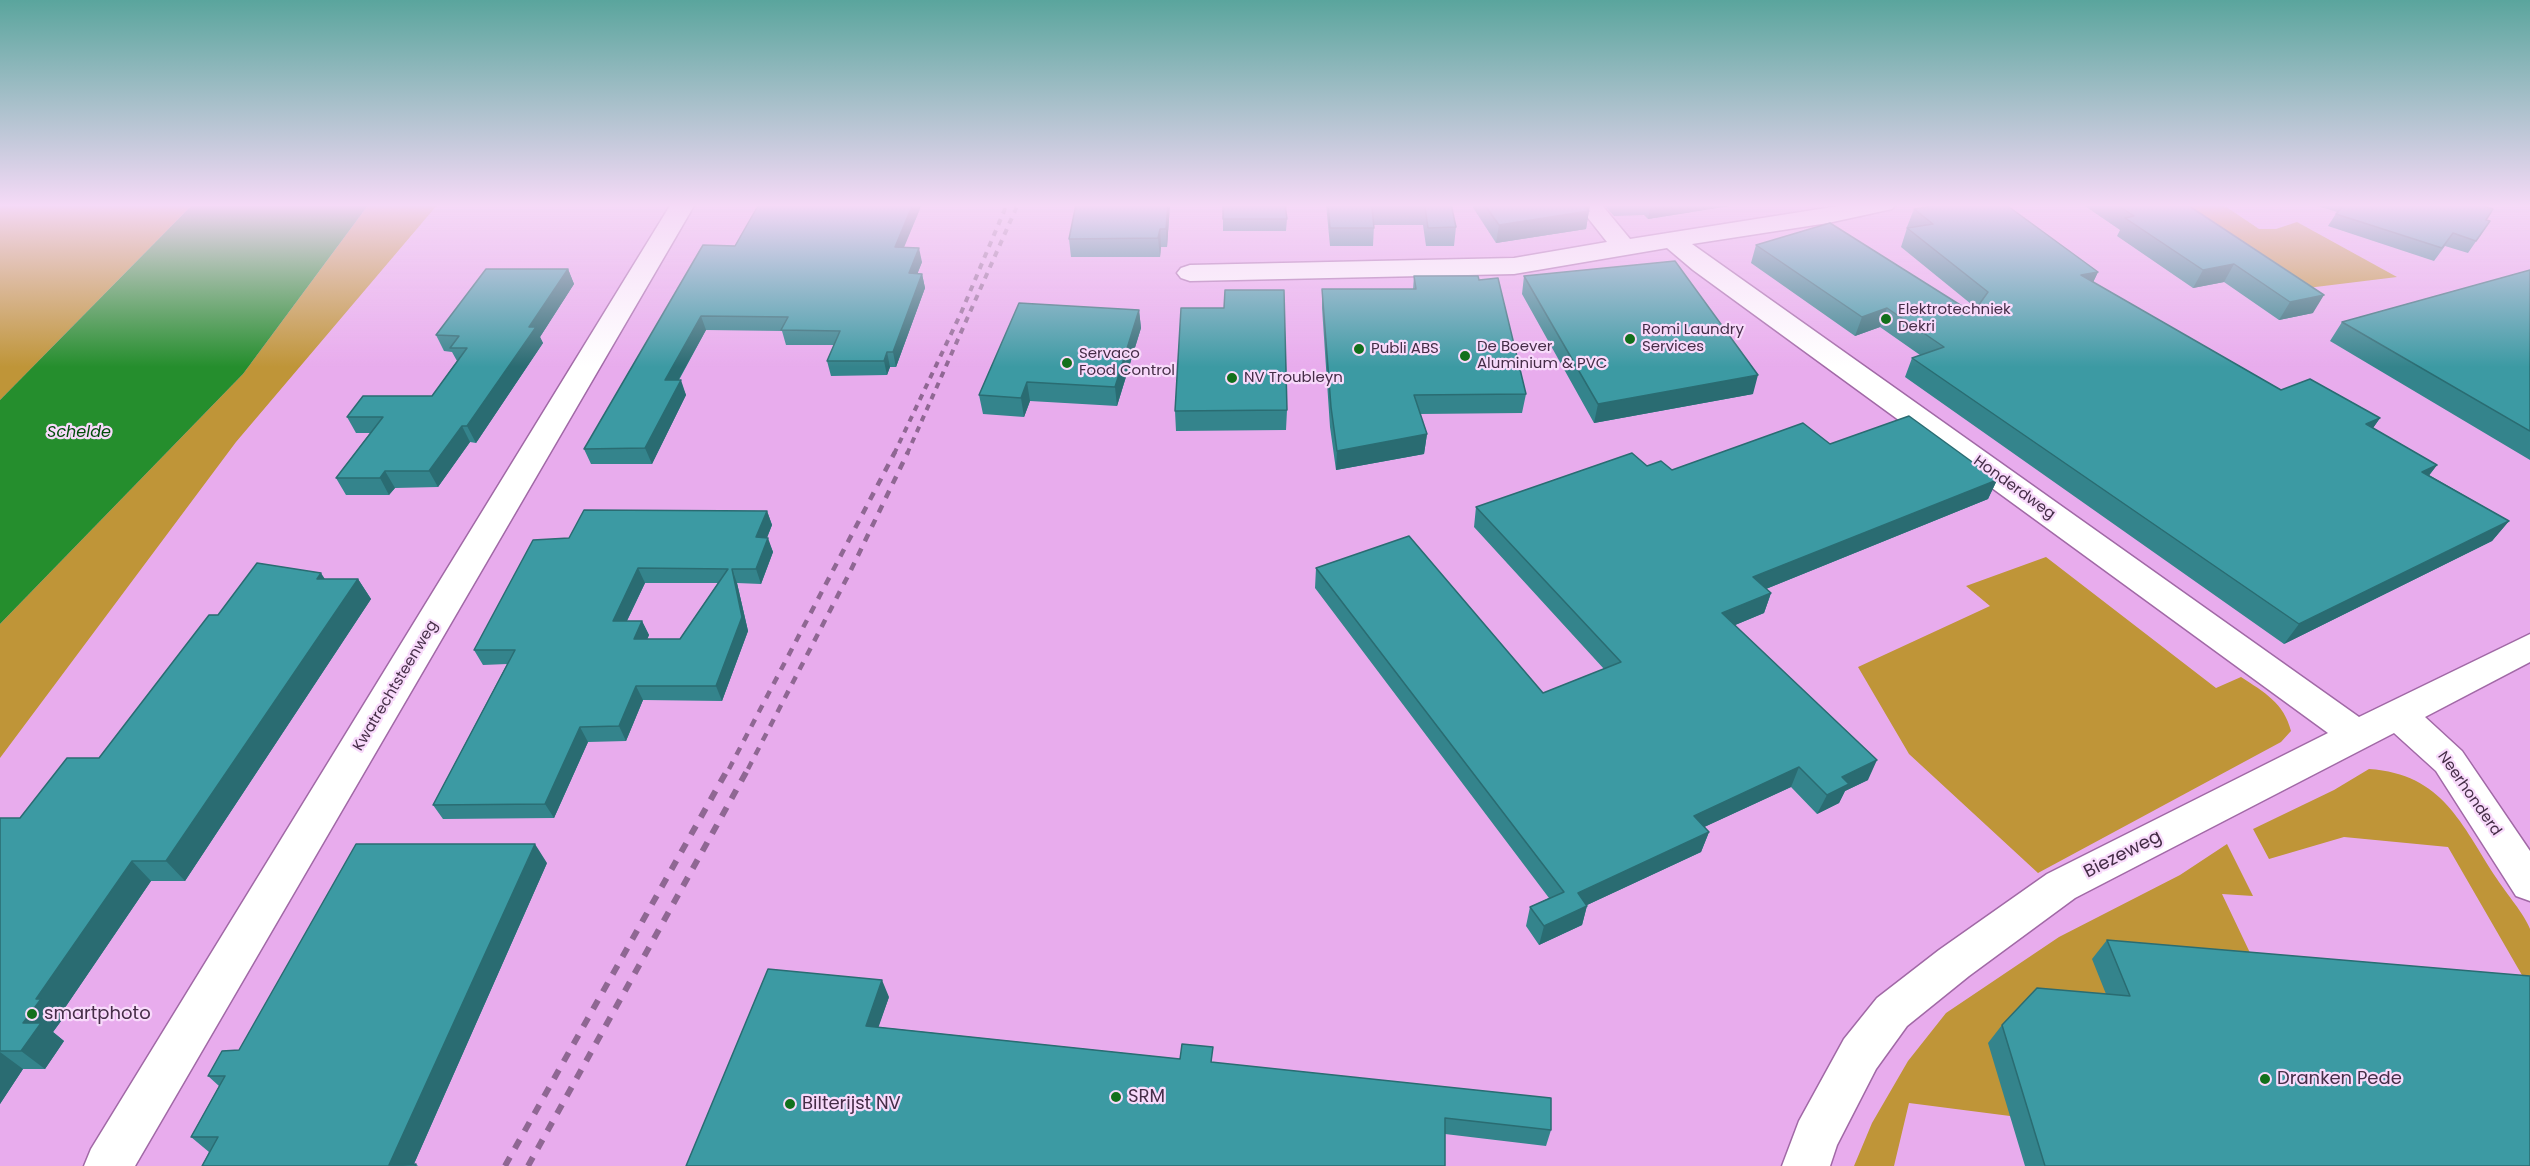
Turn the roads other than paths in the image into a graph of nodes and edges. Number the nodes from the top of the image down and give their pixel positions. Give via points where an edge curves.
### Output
1 (650, 258) edge
2 (1558, 258) edge
3 (1695, 258) edge
4 (1190, 273) dead end
5 (2530, 647) edge
6 (2397, 715) junction
7 (2357, 735) junction
8 (2530, 884) edge
9 (108, 1166) edge
10 (1806, 1166) edge

1 - 9 street, Kwatrechtsteenweg
2 - 4 street via 1514,266
3 - 7 street, Honderdweg
5 - 6 street, Biezeweg
6 - 7 street, Biezeweg
6 - 8 street, Neerhonderd via 2449,761
7 - 10 street, Biezeweg via 2061,886 1954,963 1892,1012 1860,1054 1816,1137

